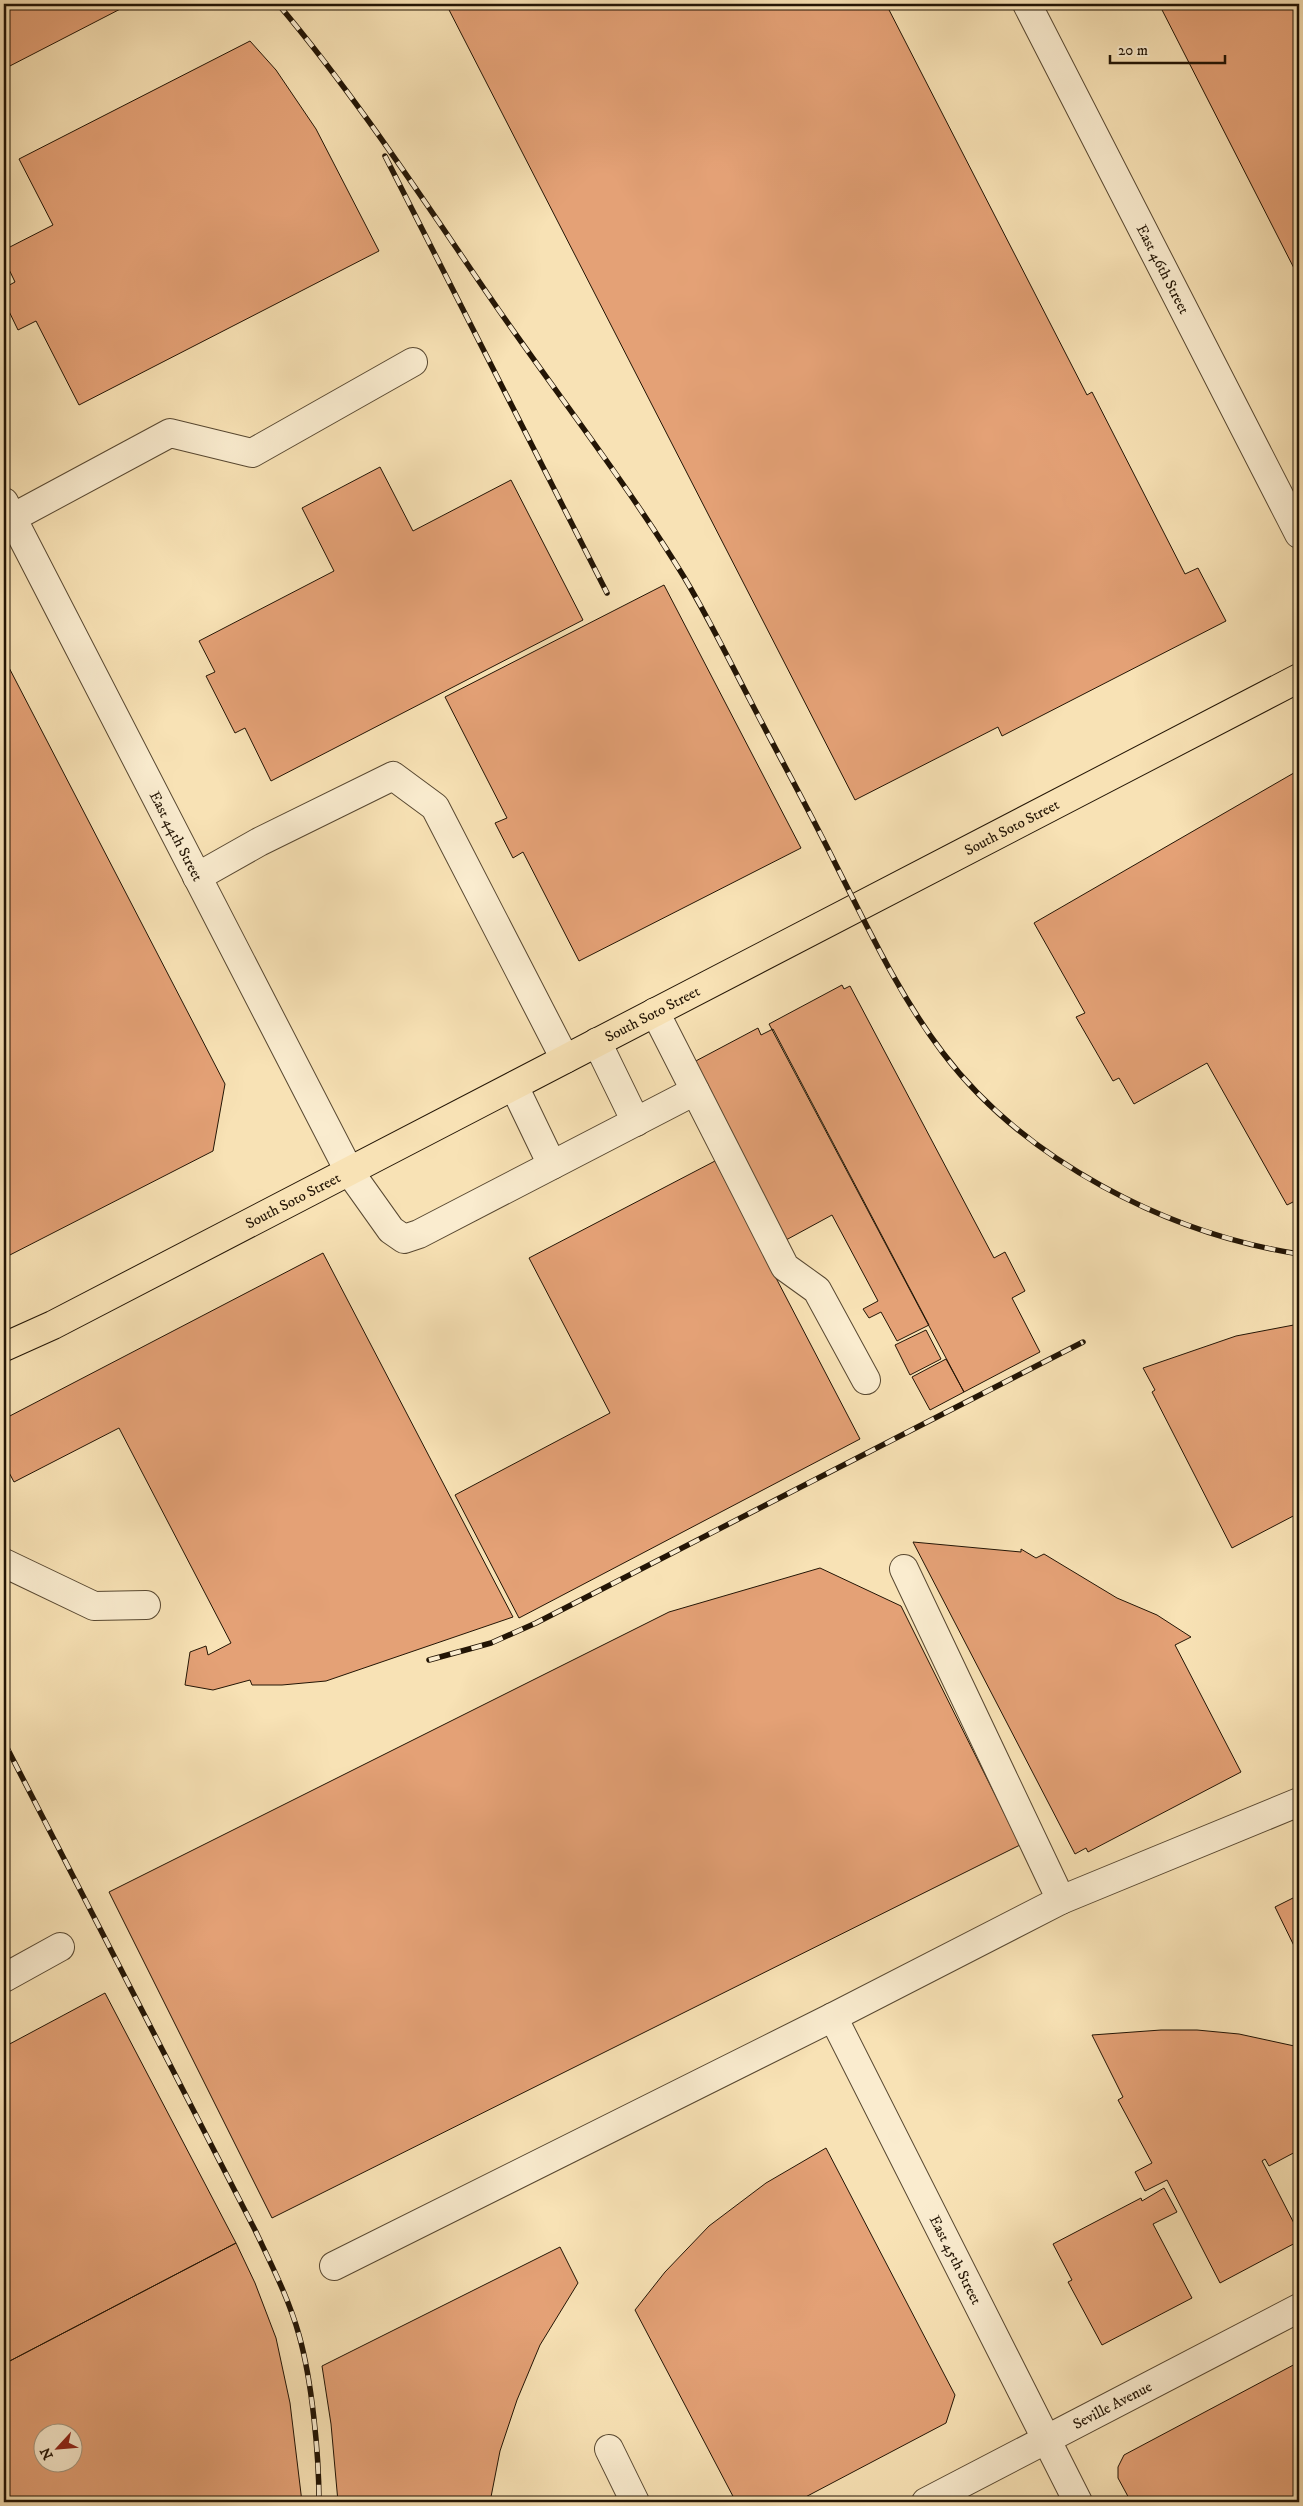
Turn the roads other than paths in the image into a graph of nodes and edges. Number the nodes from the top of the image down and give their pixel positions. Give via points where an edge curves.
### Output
1 (1027, 4) edge
2 (413, 362) dead end
3 (8, 510) edge
4 (1299, 534) edge
5 (1299, 678) edge
6 (197, 877) junction
7 (655, 1012) junction
8 (598, 1042) junction
9 (565, 1059) junction
10 (514, 1086) junction
11 (695, 1091) junction
12 (636, 1122) junction
13 (552, 1165) junction
14 (349, 1171) junction
15 (4, 1347) edge
16 (866, 1380) dead end
17 (4, 1563) edge
18 (904, 1569) dead end
19 (146, 1605) dead end
20 (1299, 1802) edge
21 (1061, 1900) junction
22 (60, 1947) dead end
23 (4, 1978) edge
24 (833, 2017) junction
25 (334, 2266) dead end
26 (1299, 2308) edge
27 (1046, 2440) junction
28 (609, 2449) dead end
29 (635, 2502) edge
30 (926, 2502) edge
31 (1078, 2502) edge

1 - 4 street, East 46th Street
2 - 3 street via 252,453 170,433
3 - 6 street, East 44th Street
5 - 7 main road, South Soto Street
6 - 9 street via 259,842 393,776 435,806
6 - 14 street, East 44th Street
7 - 8 main road, South Soto Street
7 - 11 street
8 - 9 main road, South Soto Street
8 - 12 street
9 - 10 main road, South Soto Street
10 - 13 street
10 - 14 main road, South Soto Street
11 - 12 street
11 - 16 street via 785,1267 817,1290
12 - 13 street
13 - 14 street, East 44th Street via 404,1239 391,1230
14 - 15 main road, South Soto Street via 53,1325
17 - 19 street via 94,1606
18 - 21 street
20 - 21 street
21 - 24 street
22 - 23 street
24 - 25 street
24 - 27 street, East 45th Street
26 - 27 street, Seville Avenue
27 - 30 street, Seville Avenue
27 - 31 street, East 45th Street
28 - 29 street

